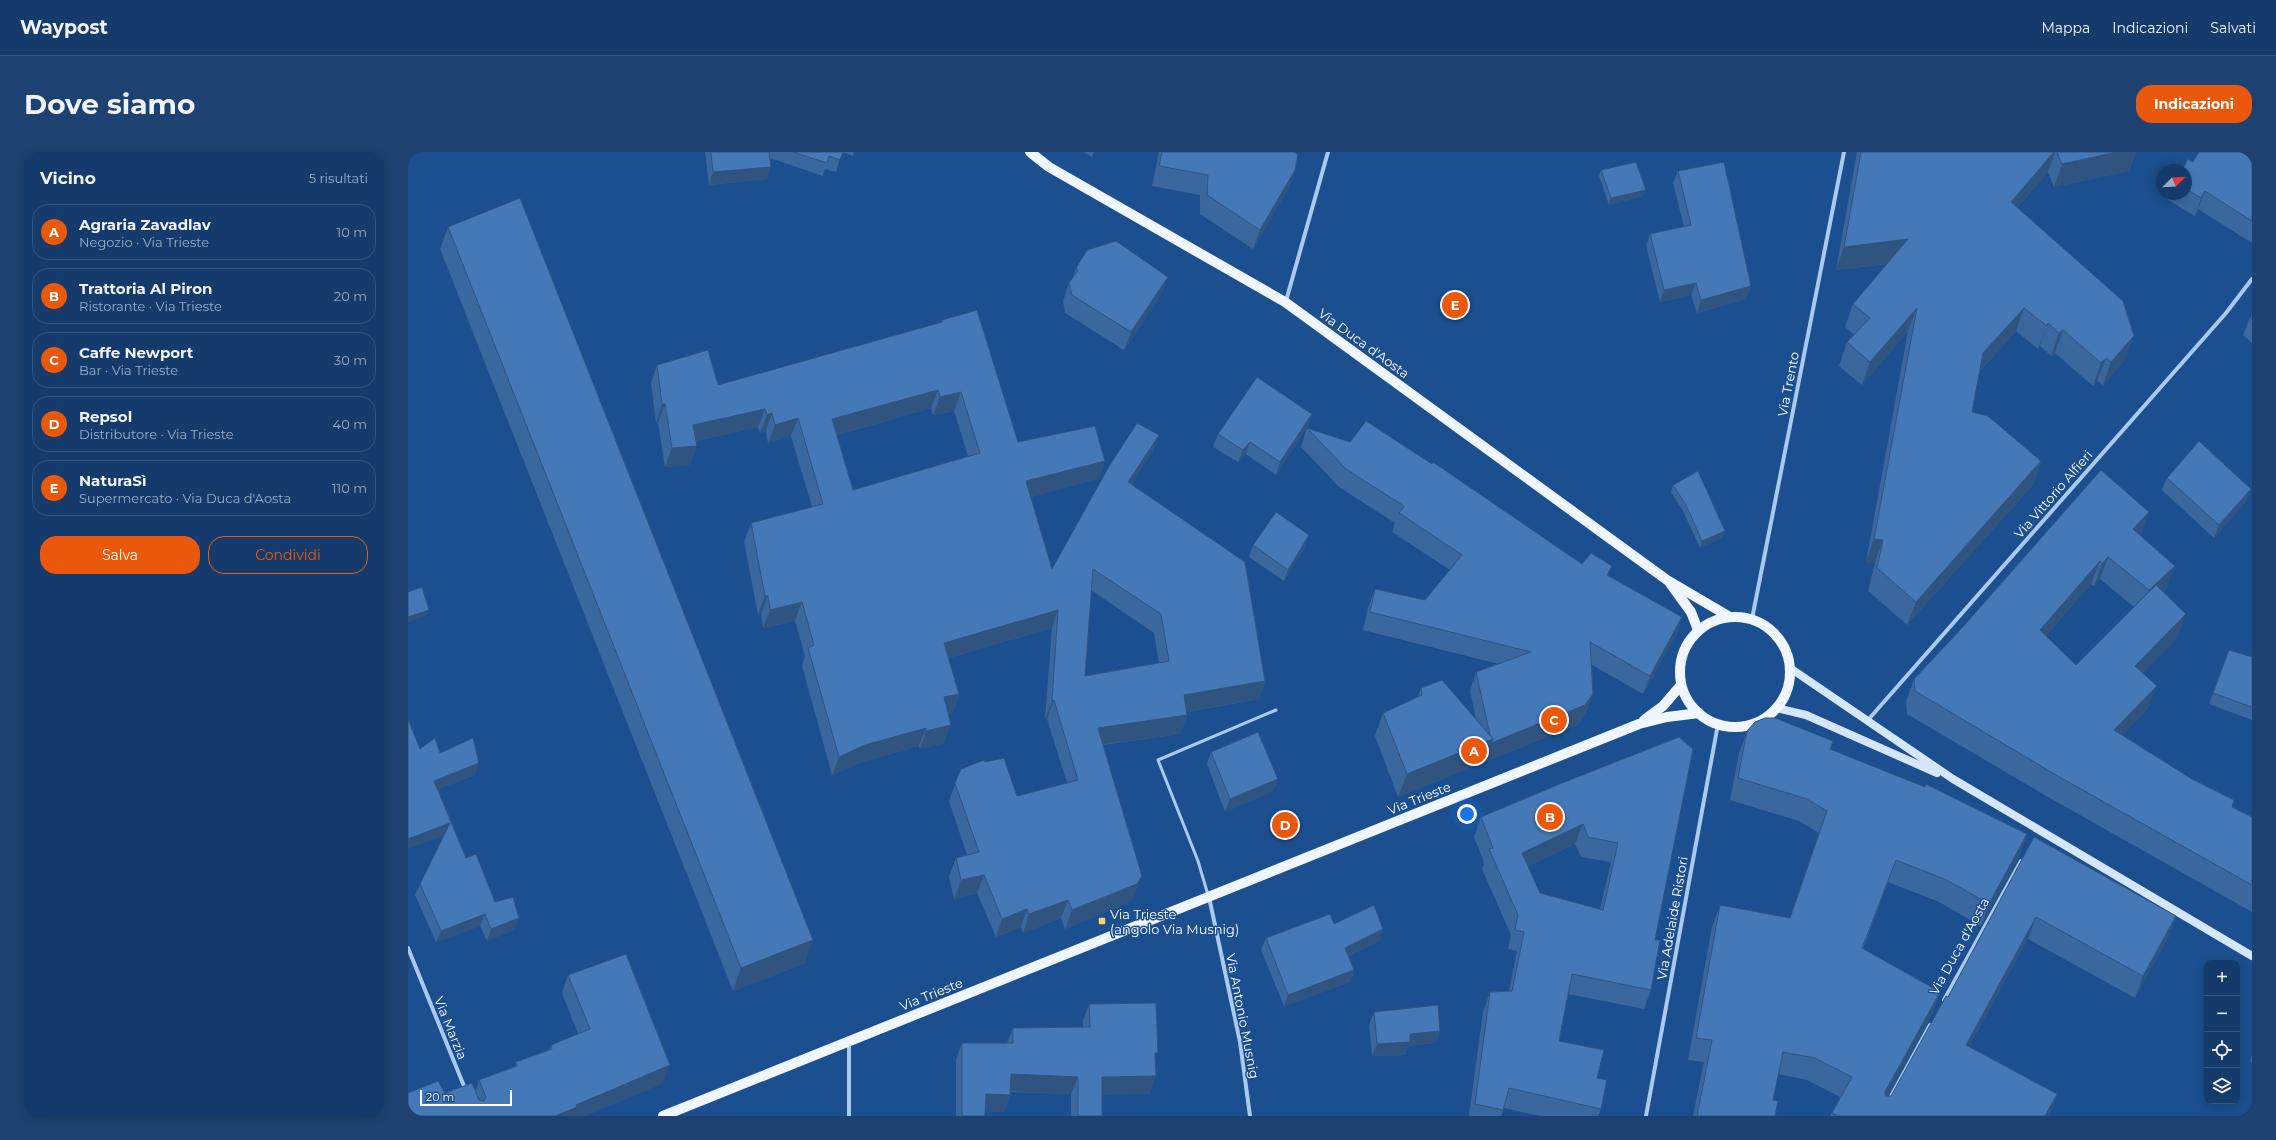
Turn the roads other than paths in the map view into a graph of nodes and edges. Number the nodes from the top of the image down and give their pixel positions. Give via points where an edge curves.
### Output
1 (1030, 152) edge
2 (1328, 152) edge
3 (1844, 152) edge
4 (2252, 279) edge
5 (1286, 302) junction
6 (1667, 580) junction
7 (1730, 617) junction
8 (1752, 620) junction
9 (1698, 630) junction
10 (1790, 668) junction
11 (1681, 685) junction
12 (1776, 708) junction
13 (1276, 710) dead end
14 (1699, 713) junction
15 (1868, 720) junction
16 (1639, 724) junction
17 (1718, 724) junction
18 (1953, 779) junction
19 (2022, 859) edge
20 (1209, 897) junction
21 (408, 948) edge
22 (2252, 956) edge
23 (1941, 1005) edge
24 (1934, 1019) edge
25 (849, 1041) junction
26 (467, 1094) edge
27 (1887, 1102) edge
28 (662, 1116) edge
29 (850, 1116) edge
30 (1250, 1116) edge
31 (1646, 1116) edge

1 - 5 main road, Via Duca d'Aosta via 1049,167
2 - 5 street
3 - 8 street, Via Trento
4 - 15 street, Via Vittorio Alfieri via 2226,313
5 - 6 main road, Via Duca d'Aosta
6 - 7 main road, Via Duca d'Aosta
6 - 9 main road, Via Duca d'Aosta via 1691,612
7 - 8 main road, Via Duca d'Aosta
7 - 9 main road, Via Duca d'Aosta via 1713,621
8 - 10 main road, Via Duca d'Aosta via 1771,630 1784,647
9 - 11 main road, Via Duca d'Aosta via 1686,646 1680,665
10 - 12 main road, Via Duca d'Aosta via 1787,689
10 - 15 main road
11 - 14 main road, Via Duca d'Aosta via 1688,700
11 - 16 main road, Via Trieste via 1663,706
12 - 17 main road, Via Duca d'Aosta via 1759,721 1739,727
12 - 18 main road via 1806,715
13 - 20 lane via 1158,760 1198,861
14 - 16 main road, Via Trieste
14 - 17 main road, Via Duca d'Aosta
15 - 18 main road
16 - 20 main road, Via Trieste
17 - 31 street, Via Adelaide Ristori
18 - 22 main road
19 - 23 street, Via Duca d'Aosta
20 - 25 main road, Via Trieste
20 - 30 street, Via Antonio Musnig via 1240,1042
21 - 26 street, Via Marzia
24 - 27 street
25 - 28 main road, Via Trieste
25 - 29 street

